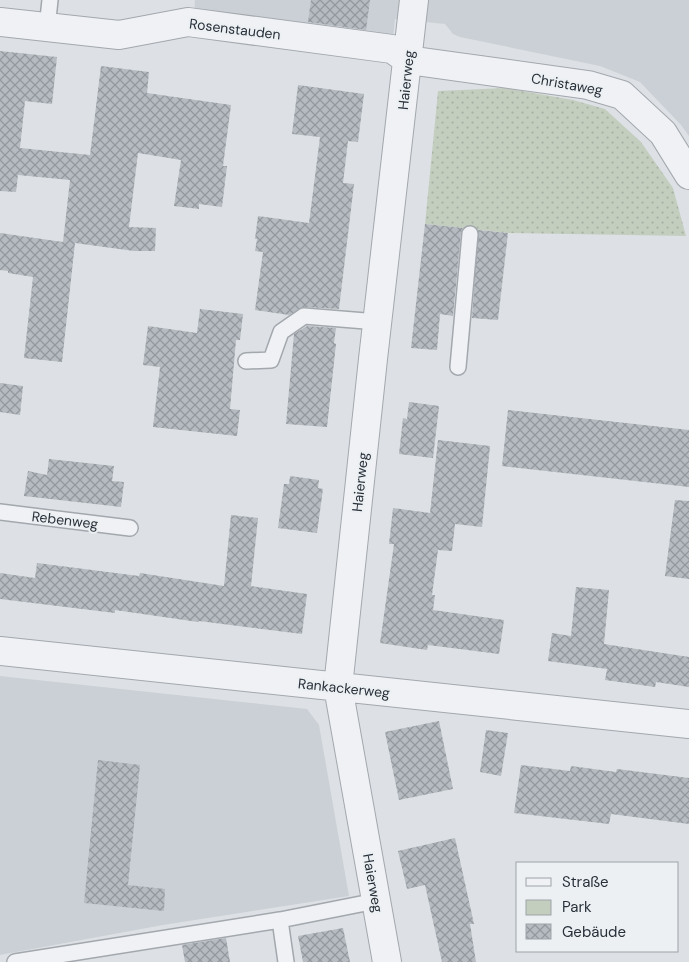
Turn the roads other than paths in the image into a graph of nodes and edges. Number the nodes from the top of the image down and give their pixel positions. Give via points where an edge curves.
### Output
1 (50, 0) edge
2 (414, 0) edge
3 (0, 22) edge
4 (47, 28) junction
5 (408, 60) junction
6 (689, 175) edge
7 (470, 234) dead end
8 (378, 322) junction
9 (246, 361) dead end
10 (458, 367) dead end
11 (0, 512) edge
12 (130, 528) dead end
13 (0, 651) edge
14 (338, 687) junction
15 (689, 724) edge
16 (376, 901) junction
17 (280, 920) junction
18 (15, 962) edge
19 (286, 962) edge
20 (387, 962) edge

1 - 4 lane
2 - 5 street, Haierweg
3 - 4 street, Rosenstauden
4 - 5 street, Rosenstauden via 119,35 188,22 392,49
5 - 6 street, Christaweg via 588,84 622,95 664,133
5 - 8 street, Haierweg
7 - 10 lane
8 - 9 lane via 304,316 281,332 271,360
8 - 14 street, Haierweg
11 - 12 lane, Rebenweg
13 - 14 street, Rankackerweg
14 - 15 street, Rankackerweg
14 - 16 street, Haierweg
16 - 17 lane
16 - 20 street, Haierweg
17 - 18 lane
17 - 19 lane

